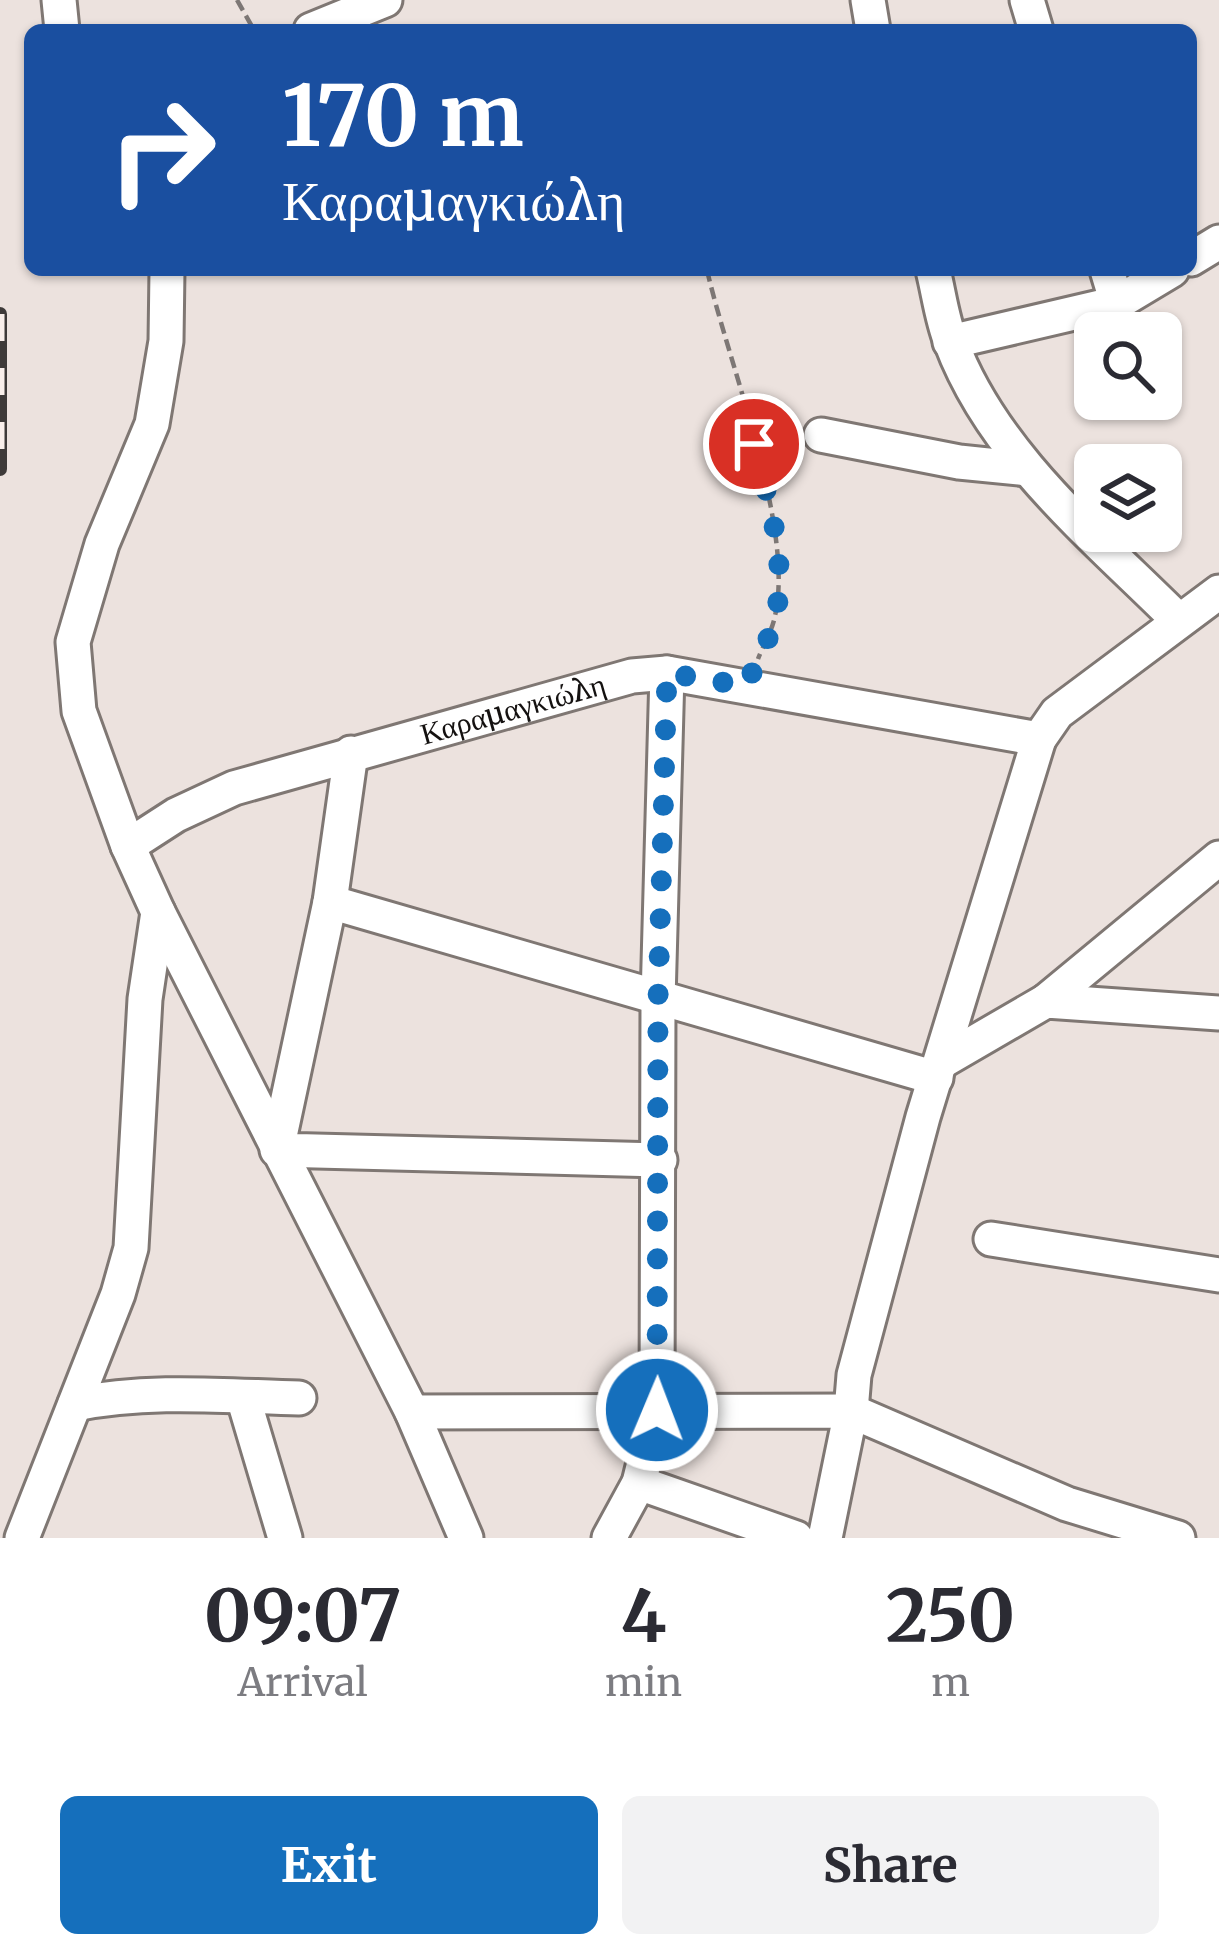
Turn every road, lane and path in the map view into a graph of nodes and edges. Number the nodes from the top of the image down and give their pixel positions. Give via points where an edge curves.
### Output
1 (385, 0) edge
2 (325, 24) edge
3 (167, 276) edge
4 (708, 276) edge
5 (934, 276) edge
6 (1109, 276) edge
7 (1162, 276) edge
8 (1117, 303) junction
9 (950, 341) junction
10 (821, 435) dead end
11 (1028, 469) junction
12 (1219, 592) edge
13 (1178, 620) junction
14 (667, 673) junction
15 (746, 686) junction
16 (1039, 739) junction
17 (351, 753) junction
18 (128, 846) junction
19 (1219, 858) edge
20 (330, 902) junction
21 (158, 912) junction
22 (658, 1000) junction
23 (1046, 1001) junction
24 (1219, 1013) edge
25 (939, 1070) junction
26 (277, 1150) junction
27 (659, 1160) junction
28 (991, 1239) dead end
29 (1219, 1275) edge
30 (243, 1396) junction
31 (299, 1398) dead end
32 (75, 1404) junction
33 (657, 1410) junction
34 (851, 1411) junction
35 (412, 1412) junction
36 (639, 1483) junction
37 (22, 1538) edge
38 (285, 1538) edge
39 (466, 1538) edge
40 (609, 1538) edge
41 (796, 1538) edge
42 (825, 1538) edge
43 (1178, 1538) edge

1 - 2 street
3 - 18 street via 152,424 102,544 73,643 79,711
4 - 15 path via 775,525 776,617
5 - 9 street
6 - 8 street
7 - 8 street
8 - 9 street
9 - 11 street
10 - 11 street
11 - 13 street
12 - 13 street
13 - 16 street via 1057,713
14 - 15 street, Καραμαγκιώλη
14 - 17 street, Καραμαγκιώλη
14 - 22 street
15 - 16 street, Καραμαγκιώλη
16 - 25 street
17 - 18 street, Καραμαγκιώλη via 234,788
17 - 20 street
18 - 21 street
19 - 23 street
20 - 22 street
20 - 26 street
21 - 26 street
21 - 32 street via 131,1248
22 - 25 street
22 - 27 street
23 - 24 street
23 - 25 street
25 - 34 street via 854,1375
26 - 27 street
26 - 35 street
27 - 33 street
28 - 29 street
30 - 31 street
30 - 32 street
30 - 38 street
32 - 37 street
33 - 34 street
33 - 35 street
33 - 36 street
34 - 42 street
34 - 43 street via 1067,1504
35 - 39 street
36 - 40 street
36 - 41 street

